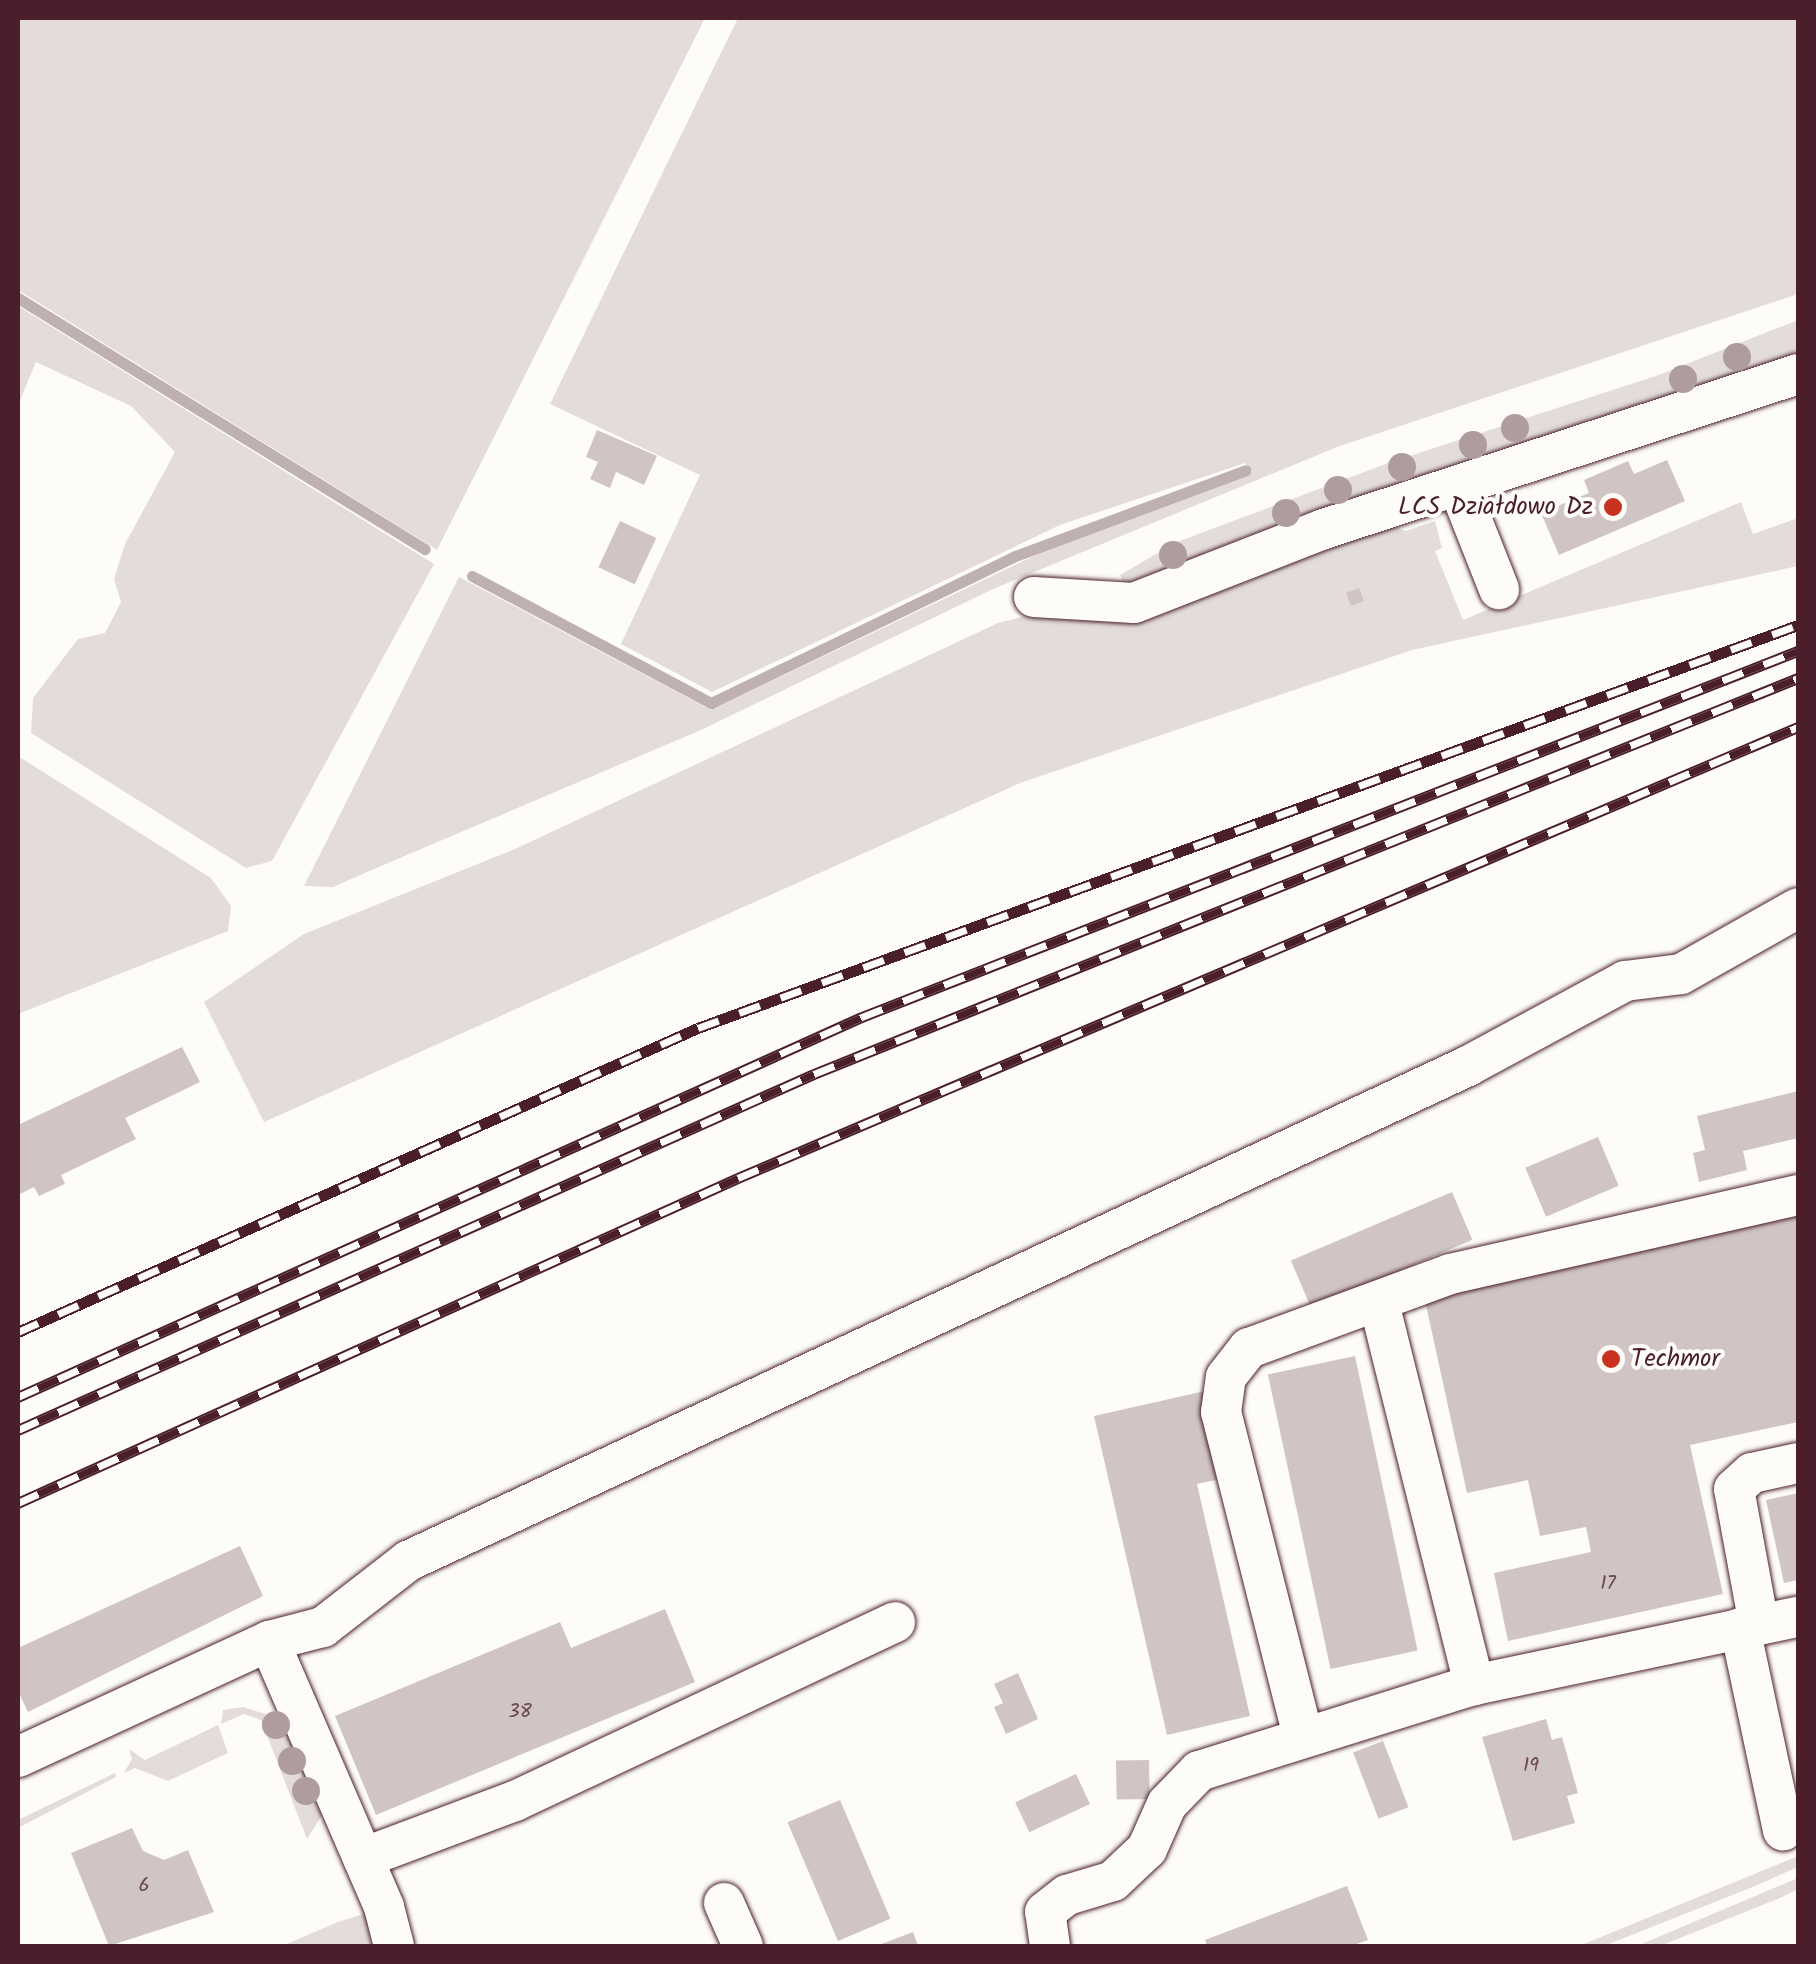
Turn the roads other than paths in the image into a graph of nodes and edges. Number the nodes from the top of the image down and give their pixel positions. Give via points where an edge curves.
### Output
1 (1798, 374) edge
2 (1459, 488) junction
3 (1499, 589) dead end
4 (1034, 597) dead end
5 (1798, 908) edge
6 (1798, 1195) edge
7 (1379, 1303) junction
8 (1798, 1463) edge
9 (1798, 1617) edge
10 (894, 1622) dead end
11 (1749, 1627) junction
12 (269, 1641) junction
13 (1474, 1685) junction
14 (1303, 1736) junction
15 (18, 1757) edge
16 (1783, 1830) dead end
17 (363, 1858) junction
18 (724, 1904) dead end
19 (394, 1946) edge
20 (742, 1946) edge
21 (1050, 1946) edge

1 - 2 street
2 - 3 street
2 - 4 street via 1324,530 1134,604
5 - 12 street via 1681,974 1625,980 1468,1066 766,1399 507,1512 408,1560 323,1627
6 - 7 street via 1450,1274
7 - 13 street
7 - 14 street via 1249,1348 1226,1376 1222,1412
8 - 11 street via 1752,1472 1734,1489
9 - 11 street
10 - 17 street via 515,1801
11 - 13 street
11 - 16 street
12 - 15 street
12 - 17 street
13 - 14 street
14 - 21 street via 1199,1771 1167,1804 1147,1849 1114,1880 1067,1895 1045,1912
17 - 19 street
18 - 20 street

